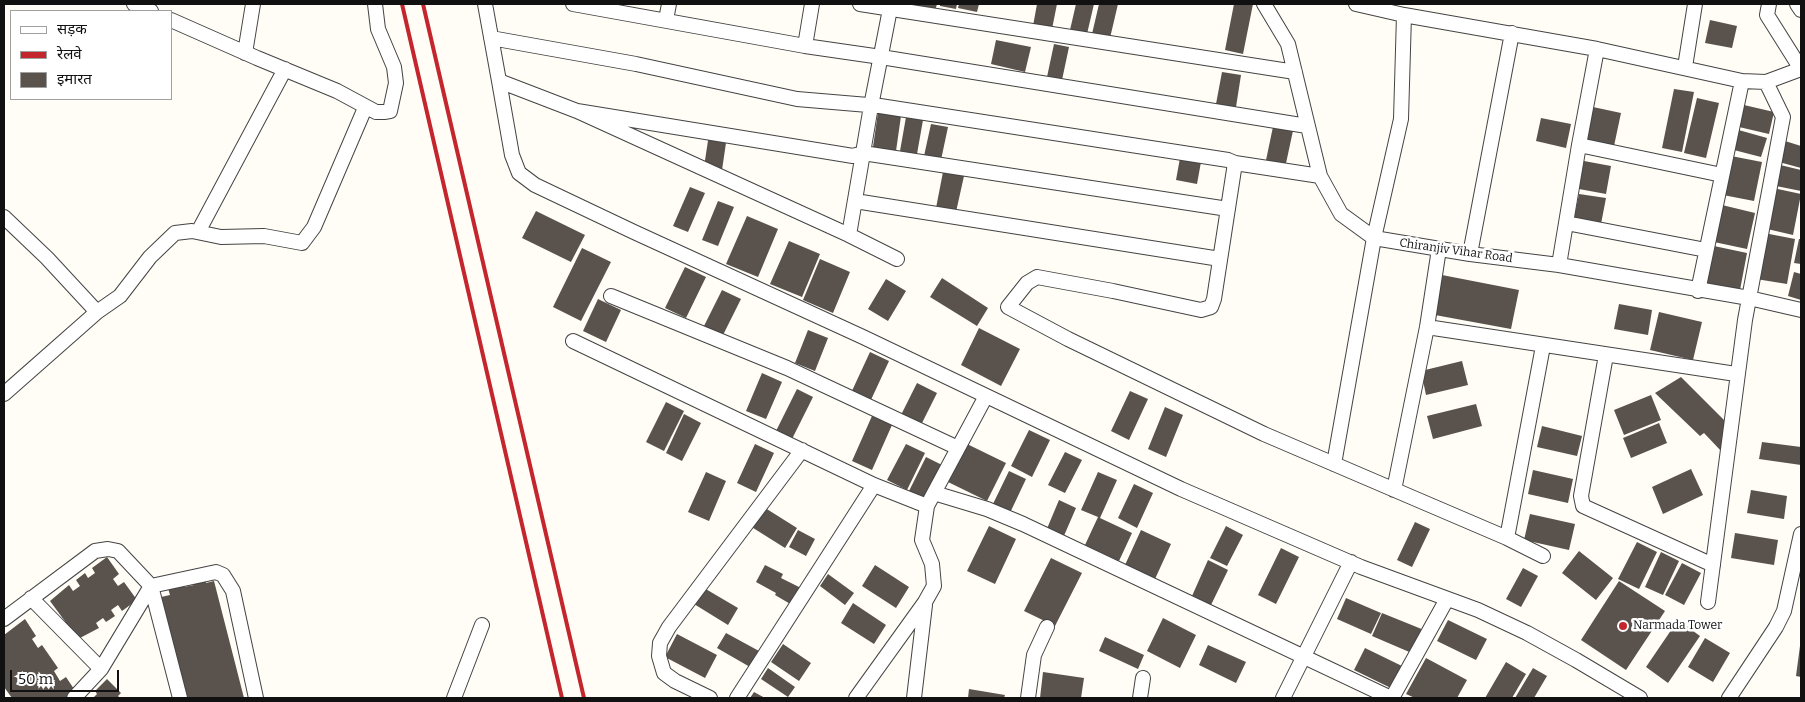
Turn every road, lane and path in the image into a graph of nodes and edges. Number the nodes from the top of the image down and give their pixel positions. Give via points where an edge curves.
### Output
1 (134, 4) edge
2 (253, 4) edge
3 (376, 4) edge
4 (485, 4) edge
5 (573, 4) edge
6 (669, 4) edge
7 (812, 4) edge
8 (860, 4) edge
9 (1264, 4) edge
10 (1356, 4) edge
11 (1695, 4) edge
12 (1769, 4) edge
13 (1797, 4) edge
14 (890, 6) edge
15 (149, 10) edge
16 (1801, 10) edge
17 (1404, 15) junction
18 (172, 20) edge
19 (666, 20) junction
20 (1512, 33) junction
21 (491, 38) junction
22 (805, 46) junction
23 (1597, 49) junction
24 (245, 53) junction
25 (880, 57) junction
26 (1685, 67) junction
27 (285, 69) junction
28 (1801, 69) edge
29 (1295, 72) junction
30 (499, 81) junction
31 (1742, 81) junction
32 (1766, 82) junction
33 (871, 106) junction
34 (365, 108) junction
35 (577, 111) junction
36 (1307, 126) junction
37 (1579, 145) junction
38 (863, 154) junction
39 (1235, 163) junction
40 (1722, 175) junction
41 (1320, 176) junction
42 (855, 201) junction
43 (1228, 209) junction
44 (4, 217) edge
45 (1566, 223) junction
46 (198, 232) junction
47 (849, 235) junction
48 (1374, 238) junction
49 (1439, 249) junction
50 (1706, 250) junction
51 (1470, 254) junction
52 (1220, 259) junction
53 (897, 260) dead end
54 (1559, 265) junction
55 (1698, 290) junction
56 (611, 296) dead end
57 (1749, 298) junction
58 (1801, 310) edge
59 (97, 312) junction
60 (1427, 327) junction
61 (573, 341) dead end
62 (1543, 346) junction
63 (1606, 355) junction
64 (1736, 374) junction
65 (4, 394) edge
66 (986, 396) junction
67 (958, 448) junction
68 (802, 450) junction
69 (1334, 464) junction
70 (874, 485) junction
71 (1394, 490) junction
72 (934, 493) junction
73 (927, 506) junction
74 (1801, 534) edge
75 (1506, 538) junction
76 (1543, 556) dead end
77 (1352, 562) junction
78 (1713, 565) junction
79 (151, 586) junction
80 (31, 598) junction
81 (1447, 599) junction
82 (926, 602) junction
83 (1708, 602) dead end
84 (4, 619) edge
85 (482, 625) dead end
86 (1047, 627) dead end
87 (1305, 656) junction
88 (101, 669) junction
89 (1143, 678) dead end
90 (74, 698) edge
91 (180, 698) edge
92 (256, 698) edge
93 (454, 698) edge
94 (710, 698) edge
95 (737, 698) edge
96 (856, 698) edge
97 (914, 698) edge
98 (1028, 698) edge
99 (1140, 698) edge
100 (1283, 698) edge
101 (1392, 698) edge
102 (1640, 698) edge
103 (1730, 698) edge

1 - 15 street
2 - 24 street
3 - 34 street via 378,29 394,66 396,82 390,111 376,112
4 - 21 street
5 - 19 street
6 - 19 street
7 - 22 street
8 - 14 street
9 - 29 street, Chiranjiv Vihar Road via 1288,44
10 - 17 street
11 - 26 street
12 - 28 street via 1767,14
13 - 16 street
14 - 25 street
14 - 29 street
17 - 20 street
17 - 48 street via 1401,119
18 - 24 street
19 - 22 street
20 - 23 street
20 - 51 street
21 - 30 street
21 - 33 street via 636,64 797,99
22 - 25 street
23 - 26 street
23 - 37 street
24 - 27 street
25 - 33 street
25 - 36 street
26 - 31 street
27 - 34 street via 337,90
27 - 46 street
28 - 32 street
29 - 36 street, Chiranjiv Vihar Road
30 - 35 street
30 - 66 street via 512,155 519,173 535,185
31 - 32 street
31 - 40 street
32 - 57 street via 1783,118
33 - 38 street
33 - 39 street
34 - 46 street via 314,227 302,243 264,236 221,237
35 - 38 street via 853,156
35 - 47 street
36 - 41 street, Chiranjiv Vihar Road
37 - 40 street
37 - 45 street
38 - 42 street
38 - 43 street
39 - 41 street
39 - 43 street
40 - 50 street
41 - 48 street, Chiranjiv Vihar Road via 1341,214
42 - 47 street
42 - 52 street
43 - 52 street
44 - 59 street
45 - 50 street
45 - 54 street
46 - 59 street via 175,233 150,257 120,296
47 - 53 street
48 - 49 street, Chiranjiv Vihar Road
48 - 69 street
49 - 51 street, Chiranjiv Vihar Road
49 - 60 street
50 - 55 street
51 - 54 street, Chiranjiv Vihar Road
52 - 69 street via 1214,299 1211,307 1201,310 1037,277 1027,283 1008,307 1234,420
54 - 55 street, Chiranjiv Vihar Road
55 - 57 street, Chiranjiv Vihar Road
56 - 67 street via 787,368
57 - 58 street, Chiranjiv Vihar Road
57 - 64 street
59 - 65 street
60 - 62 street
60 - 71 street
61 - 68 street
62 - 63 street
62 - 75 street
63 - 64 street
63 - 78 street via 1581,496 1584,506
64 - 78 street
66 - 67 street
66 - 77 street via 1181,490
67 - 72 street
68 - 70 street
68 - 94 street via 669,626 660,643 659,656 664,673
69 - 71 street
70 - 73 street
70 - 95 street
71 - 75 street
72 - 73 street
72 - 87 street via 1024,524
73 - 82 street via 922,540 932,564 934,586
74 - 103 street via 1784,611
75 - 76 street
77 - 81 street
77 - 87 street
78 - 83 street
79 - 80 street via 118,551 108,549 95,551
79 - 88 street
79 - 91 street
79 - 92 street via 216,572 223,575 233,591
80 - 84 street
80 - 88 street
81 - 101 street
81 - 102 street via 1528,633
82 - 96 street
82 - 97 street
85 - 93 street
86 - 98 street via 1034,655
87 - 100 street
87 - 101 street
88 - 90 street
89 - 99 street

